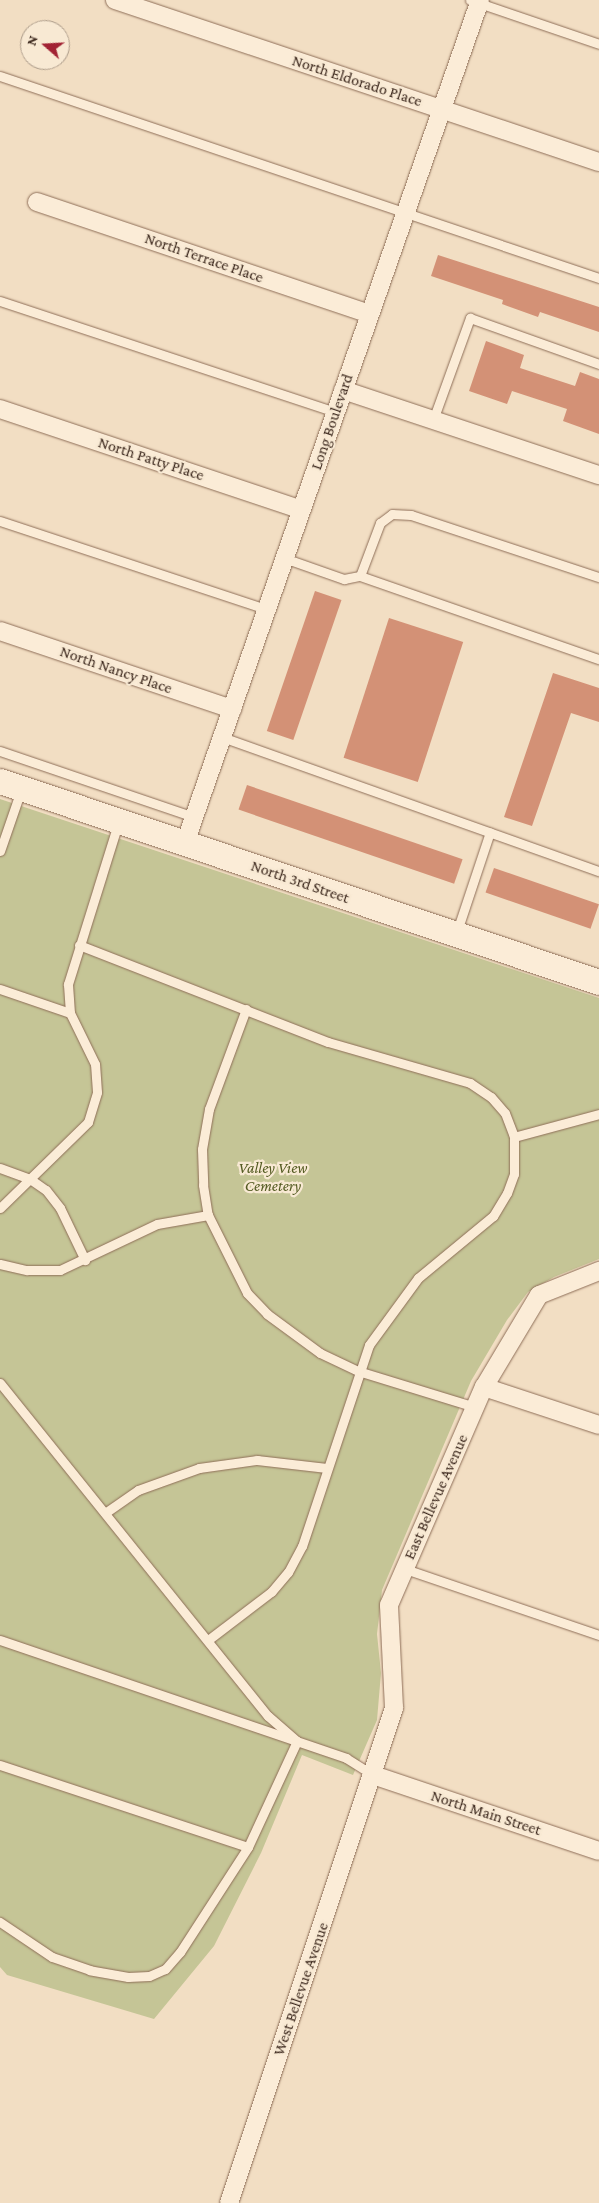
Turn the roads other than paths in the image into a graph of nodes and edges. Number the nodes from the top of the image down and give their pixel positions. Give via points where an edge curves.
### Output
1 (115, 0) edge
2 (476, 1) edge
3 (599, 44) edge
4 (0, 76) edge
5 (442, 109) junction
6 (599, 162) edge
7 (37, 202) dead end
8 (405, 213) junction
9 (599, 278) edge
10 (0, 301) edge
11 (370, 314) junction
12 (599, 364) edge
13 (343, 390) junction
14 (0, 409) edge
15 (336, 412) junction
16 (433, 420) junction
17 (599, 475) edge
18 (301, 510) junction
19 (0, 521) edge
20 (284, 558) junction
21 (360, 576) junction
22 (599, 577) edge
23 (266, 609) junction
24 (0, 631) edge
25 (599, 659) edge
26 (232, 709) junction
27 (222, 737) junction
28 (0, 751) edge
29 (10, 785) edge
30 (194, 817) junction
31 (119, 821) junction
32 (490, 832) junction
33 (184, 843) junction
34 (0, 851) edge
35 (599, 871) edge
36 (456, 934) junction
37 (80, 946) junction
38 (599, 982) edge
39 (0, 989) edge
40 (246, 1009) junction
41 (70, 1013) junction
42 (599, 1114) edge
43 (514, 1137) junction
44 (0, 1168) edge
45 (30, 1179) junction
46 (0, 1208) edge
47 (208, 1215) junction
48 (85, 1260) junction
49 (0, 1264) edge
50 (599, 1272) edge
51 (358, 1370) junction
52 (0, 1383) edge
53 (484, 1387) junction
54 (475, 1408) junction
55 (599, 1425) edge
56 (327, 1468) junction
57 (106, 1513) junction
58 (405, 1569) junction
59 (599, 1635) edge
60 (0, 1640) edge
61 (208, 1640) junction
62 (297, 1741) junction
63 (0, 1764) edge
64 (372, 1775) junction
65 (248, 1847) junction
66 (599, 1850) edge
67 (0, 1922) edge
68 (229, 2203) edge

1 - 5 street, North Eldorado Place
2 - 3 lane
2 - 5 street, Long Boulevard
4 - 8 lane
5 - 6 street, North Eldorado Place
5 - 8 street, Long Boulevard
7 - 11 street, North Terrace Place
8 - 9 lane
8 - 11 street, Long Boulevard
10 - 15 lane
11 - 13 street, Long Boulevard
12 - 16 lane via 470,318
13 - 15 street, Long Boulevard
13 - 16 street
14 - 18 street, North Patty Place
15 - 18 street, Long Boulevard
16 - 17 street
18 - 20 street, Long Boulevard
19 - 23 lane
20 - 21 lane via 344,579
20 - 23 street, Long Boulevard
21 - 22 lane via 380,523 392,514 411,515
21 - 25 lane
23 - 26 street, Long Boulevard
24 - 26 street, North Nancy Place
26 - 27 street, Long Boulevard
27 - 30 street, Long Boulevard
27 - 32 lane
28 - 30 lane
29 - 31 main road, North 3rd Street
29 - 34 lane
30 - 33 street, Long Boulevard
31 - 33 main road, North 3rd Street
31 - 37 lane
32 - 35 lane
32 - 36 lane
33 - 36 main road, North 3rd Street
36 - 38 main road, North 3rd Street
37 - 40 lane
37 - 41 lane via 68,984
39 - 41 lane
40 - 43 lane via 328,1042 470,1083 491,1097 505,1113
40 - 47 lane via 209,1109 202,1149
41 - 45 lane via 94,1064 97,1092 88,1122
42 - 43 lane
43 - 51 lane via 514,1174 493,1216 418,1278 373,1338
44 - 45 lane
45 - 46 lane
45 - 48 lane via 46,1190 60,1208
47 - 48 lane via 157,1224
47 - 51 lane via 247,1293 267,1314 320,1353
48 - 49 lane via 44,1272
50 - 53 street, East Bellevue Avenue via 539,1295
51 - 54 lane
51 - 56 lane
52 - 57 lane
53 - 54 street, East Bellevue Avenue
53 - 55 street
54 - 58 street, East Bellevue Avenue
56 - 57 lane via 257,1460 199,1468 138,1490
56 - 61 lane via 302,1546 288,1572 271,1592
57 - 61 lane
58 - 59 lane
58 - 64 street, East Bellevue Avenue via 389,1605 394,1708
60 - 62 lane
61 - 62 lane via 268,1716
62 - 64 lane via 346,1758
62 - 65 lane
63 - 65 lane
64 - 66 street, North Main Street
64 - 68 street, West Bellevue Avenue
65 - 67 lane via 180,1952 165,1969 148,1976 128,1977 90,1970 52,1957

